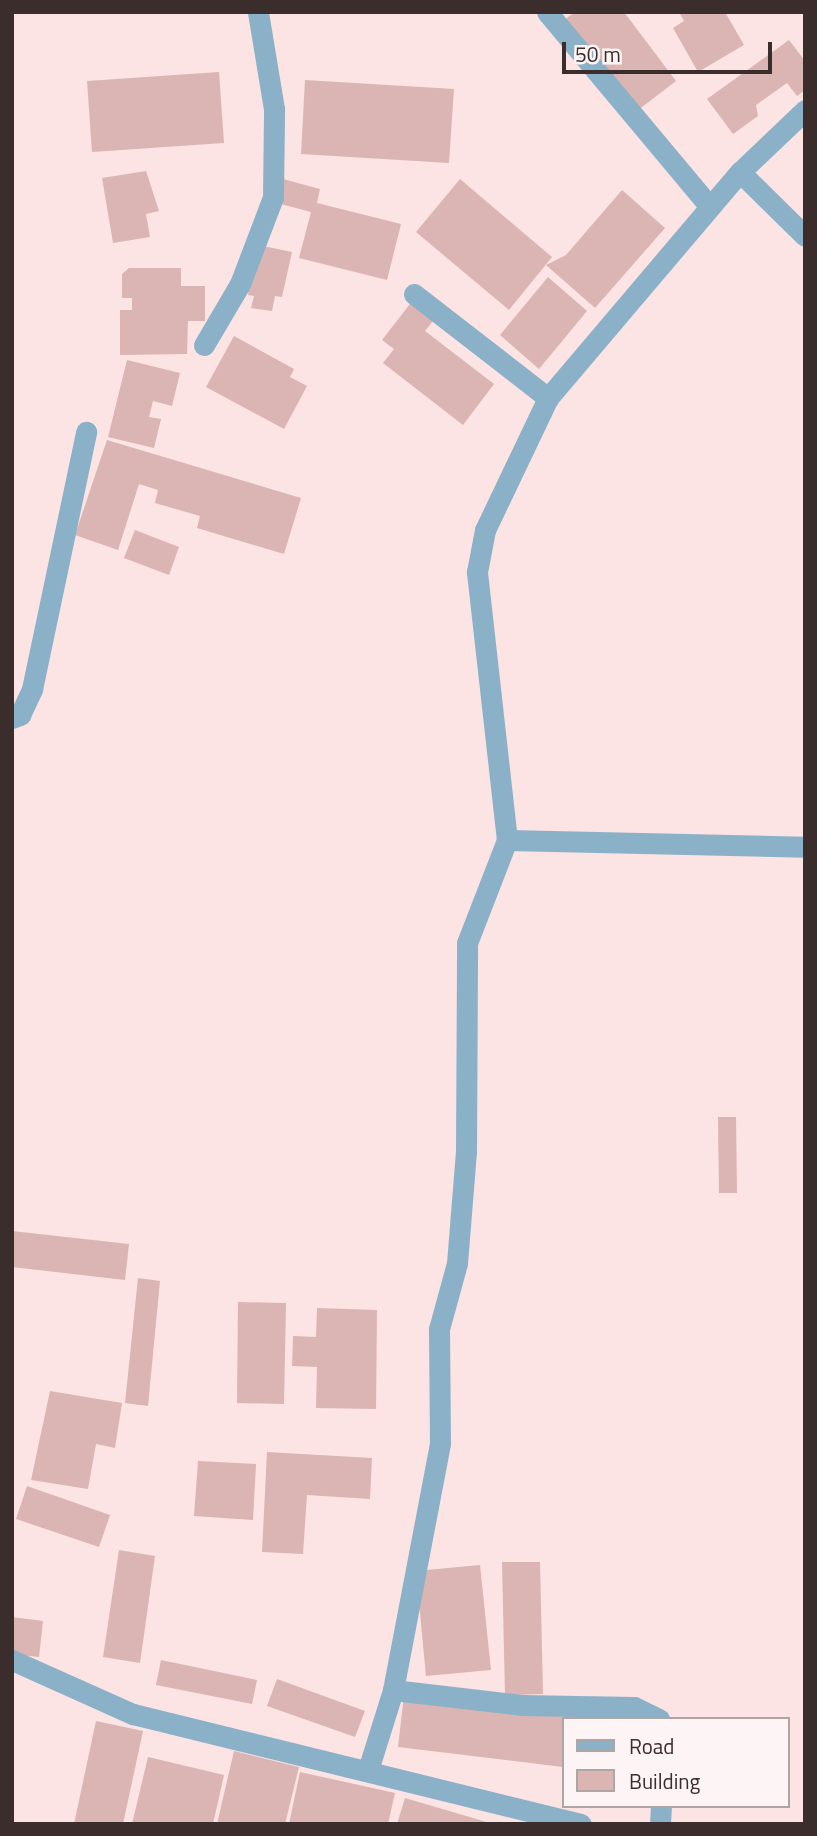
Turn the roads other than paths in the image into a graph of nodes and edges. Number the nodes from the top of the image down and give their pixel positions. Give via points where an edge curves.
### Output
1 (258, 12) edge
2 (548, 12) edge
3 (805, 110) edge
4 (740, 172) junction
5 (710, 207) junction
6 (805, 236) edge
7 (414, 294) dead end
8 (204, 345) dead end
9 (548, 398) junction
10 (86, 432) dead end
11 (12, 718) edge
12 (507, 840) junction
13 (805, 847) edge
14 (12, 1660) edge
15 (393, 1690) junction
16 (655, 1717) edge
17 (368, 1770) junction
18 (581, 1824) edge

1 - 8 street via 274,109 273,197 240,284
2 - 5 street
3 - 4 street
4 - 5 street
4 - 6 street
5 - 9 street
7 - 9 street
9 - 12 street via 490,519 477,572
10 - 11 street via 32,689 20,715
12 - 13 street
12 - 15 street via 467,943 466,1152 457,1263 439,1329 440,1443
14 - 17 street via 133,1714
15 - 16 street via 522,1705 634,1707
15 - 17 street
17 - 18 street

